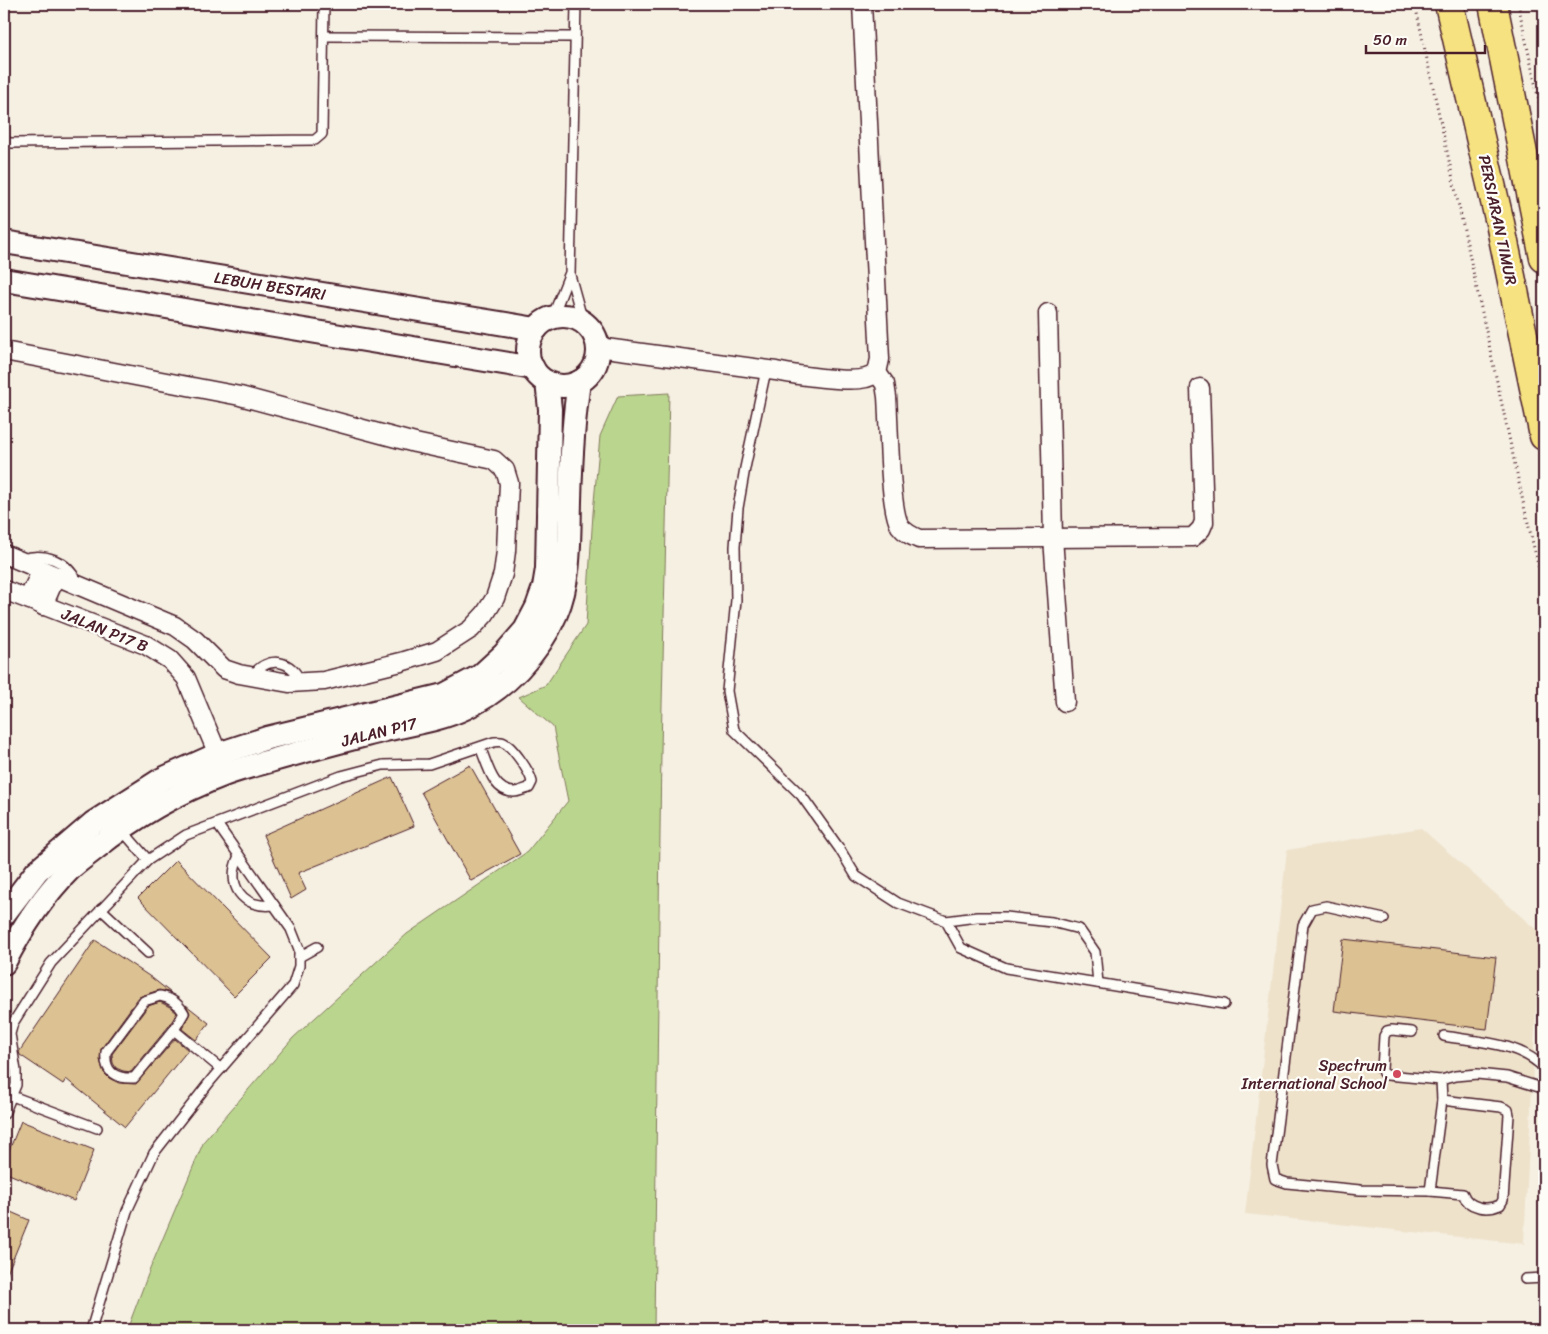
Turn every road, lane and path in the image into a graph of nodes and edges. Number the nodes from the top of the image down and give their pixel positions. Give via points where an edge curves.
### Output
1 (324, 4) edge
2 (576, 4) edge
3 (862, 4) edge
4 (1415, 4) edge
5 (1449, 4) edge
6 (1493, 4) edge
7 (1518, 4) edge
8 (324, 36) junction
9 (574, 37) junction
10 (1544, 124) edge
11 (4, 141) edge
12 (4, 242) edge
13 (1544, 258) edge
14 (570, 275) junction
15 (4, 280) edge
16 (1048, 313) dead end
17 (544, 323) junction
18 (593, 337) junction
19 (4, 351) edge
20 (766, 370) junction
21 (877, 373) junction
22 (540, 375) junction
23 (579, 382) junction
24 (1200, 388) dead end
25 (1544, 436) edge
26 (1053, 538) junction
27 (11, 557) edge
28 (49, 573) junction
29 (79, 586) junction
30 (4, 590) edge
31 (1544, 590) edge
32 (36, 602) junction
33 (1065, 702) dead end
34 (480, 747) junction
35 (222, 764) junction
36 (217, 824) junction
37 (120, 828) junction
38 (239, 856) junction
39 (148, 860) junction
40 (274, 905) junction
41 (101, 909) junction
42 (4, 914) edge
43 (1384, 919) dead end
44 (946, 921) junction
45 (317, 947) dead end
46 (148, 953) dead end
47 (299, 957) junction
48 (4, 963) edge
49 (1098, 983) junction
50 (1224, 1004) dead end
51 (174, 1030) junction
52 (1412, 1032) dead end
53 (1444, 1036) dead end
54 (1544, 1068) edge
55 (222, 1069) junction
56 (1441, 1080) junction
57 (1544, 1090) edge
58 (12, 1096) junction
59 (1442, 1100) junction
60 (4, 1114) edge
61 (96, 1128) dead end
62 (1430, 1191) junction
63 (1544, 1278) edge
64 (1525, 1279) dead end
65 (91, 1330) edge

1 - 8 lane
2 - 9 lane
3 - 21 street via 880,359
4 - 31 path
5 - 25 main road, PERSIARAN TIMUR via 1500,223
6 - 13 main road
7 - 10 path
8 - 9 lane
8 - 11 lane via 322,134 314,140
9 - 14 lane
12 - 17 street, LEBUH BESTARI
14 - 17 lane
14 - 18 lane via 580,310
15 - 22 street
16 - 26 street
17 - 18 street via 568,316 583,322
17 - 22 street via 530,341 528,355
18 - 20 street
18 - 23 street via 598,354 593,369
19 - 29 street via 240,396 415,443 494,460 505,470 509,483 503,574 495,598 481,619 437,651 324,681 289,683 224,669 195,640 175,626
20 - 21 street via 850,379
20 - 44 lane via 738,508 736,600 727,691 734,730 801,795 856,876 898,903
21 - 26 street via 885,384 887,397 892,488 900,526 920,539
22 - 23 street via 558,385
22 - 35 street, JALAN P17 via 550,409 547,569 537,607 525,630 480,676 444,695 267,738
23 - 35 street, JALAN P17 via 572,441 568,564 564,592 556,614 535,650 512,676 464,708 433,719 318,747
24 - 26 street via 1204,522 1198,533 1184,538
26 - 33 street
27 - 28 street
27 - 29 lane via 43,556 55,560 66,566
28 - 29 street
28 - 32 street
30 - 32 street, JALAN P17 B
32 - 35 street, JALAN P17 B via 146,645 170,660 186,678
34 - 34 lane via 494,742 510,747 530,776 529,788 505,791 495,783
34 - 36 lane via 429,764 383,764 341,776
35 - 37 street, JALAN P17
35 - 42 street, JALAN P17 via 162,779 93,822 37,872
36 - 38 lane
36 - 39 lane via 186,835
37 - 39 lane
37 - 48 street, JALAN P17 via 70,869 39,906
38 - 40 lane
38 - 40 lane via 233,877 242,897 262,906
39 - 41 lane
40 - 47 lane via 291,929
41 - 46 lane
41 - 58 lane via 51,963 13,1023 10,1034 16,1085
43 - 62 lane via 1326,906 1312,909 1303,925 1272,1165 1276,1179 1286,1183 1360,1190
44 - 49 lane via 961,948 1006,968
44 - 49 lane via 1006,917 1052,922 1079,929 1095,952
45 - 47 lane
47 - 55 lane via 293,985
49 - 50 lane
51 - 51 lane via 134,1078 122,1079 110,1072 105,1062 106,1052 144,1001 160,996 180,1006 184,1013
51 - 55 lane
52 - 56 lane via 1387,1031 1384,1036 1383,1073
53 - 54 lane via 1506,1046 1537,1061
55 - 65 lane via 154,1153 127,1211
56 - 57 lane via 1477,1074 1507,1077
56 - 59 lane
58 - 60 lane
58 - 61 lane
59 - 62 lane
59 - 62 lane via 1501,1106 1508,1110 1503,1200 1493,1208 1472,1206 1464,1194
63 - 64 lane

